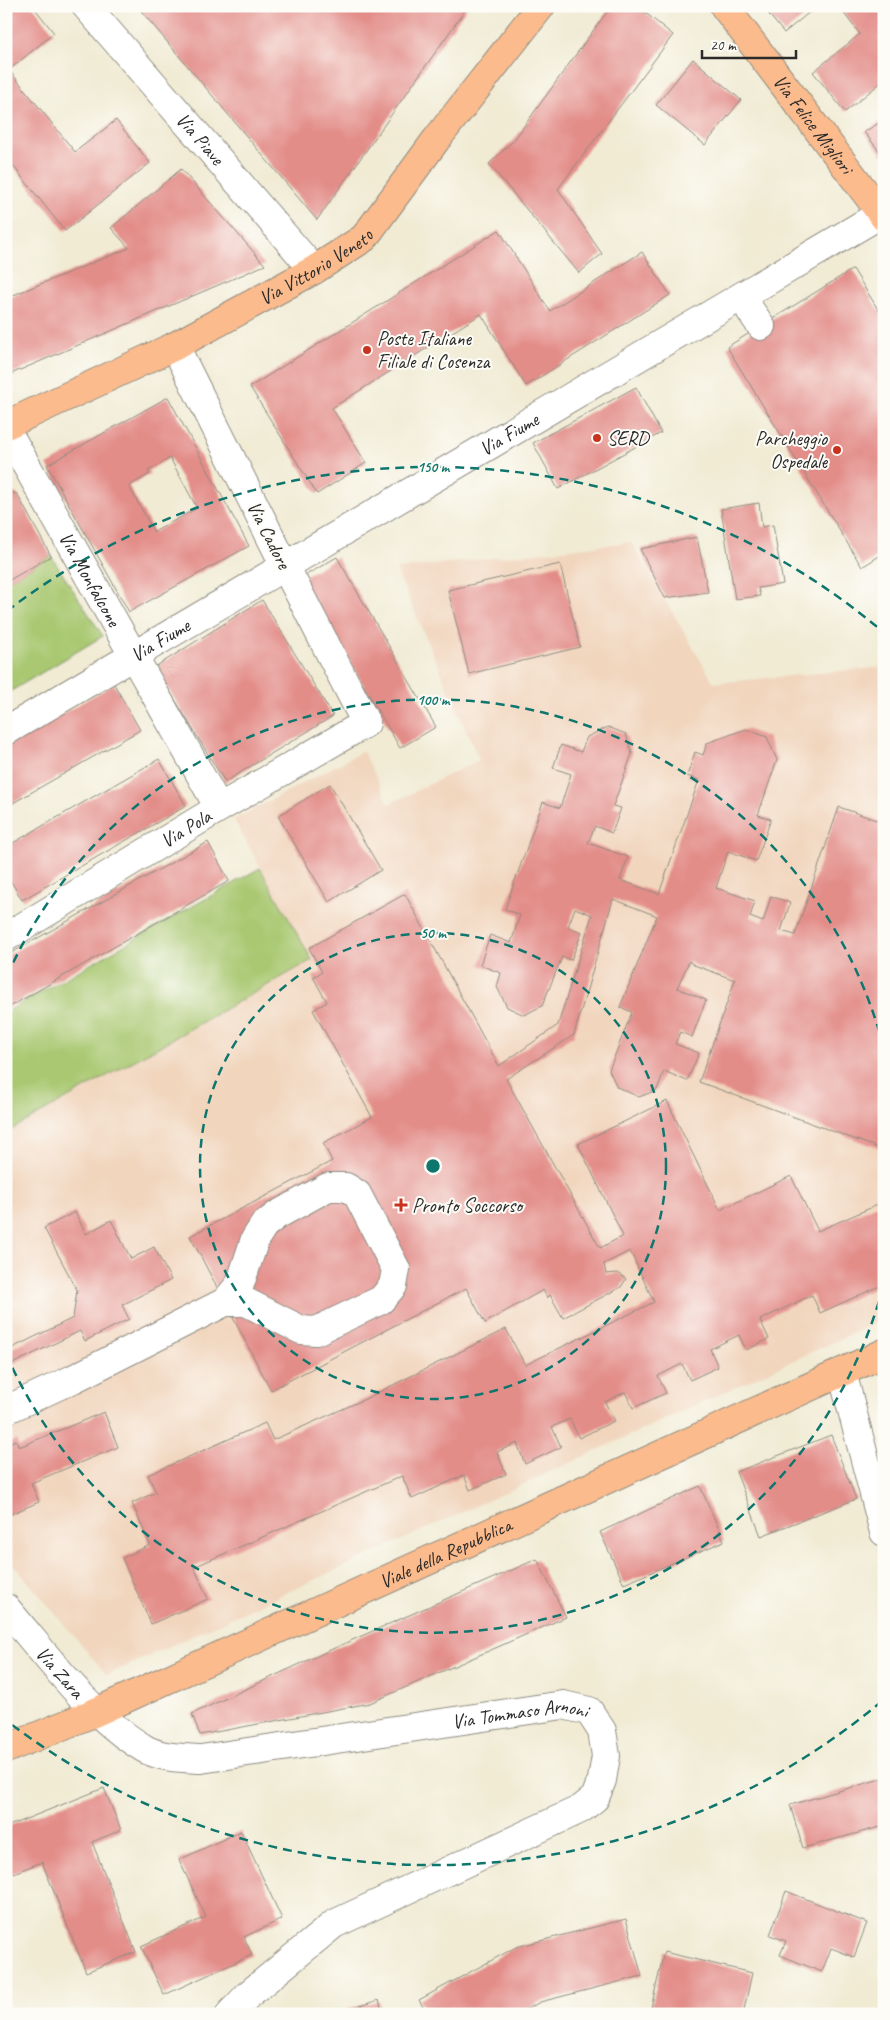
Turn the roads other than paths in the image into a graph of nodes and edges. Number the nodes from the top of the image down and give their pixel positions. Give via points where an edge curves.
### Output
1 (86, 6) edge
2 (541, 6) edge
3 (724, 6) edge
4 (883, 219) edge
5 (314, 270) junction
6 (175, 346) junction
7 (616, 370) junction
8 (6, 427) edge
9 (284, 566) junction
10 (133, 656) junction
11 (366, 723) joint
12 (6, 731) edge
13 (219, 808) junction
14 (9, 928) edge
15 (225, 1302) junction
16 (884, 1353) edge
17 (842, 1372) junction
18 (6, 1410) edge
19 (884, 1532) edge
20 (6, 1608) edge
21 (96, 1712) junction
22 (6, 1749) edge
23 (230, 2014) edge

1 - 5 street, Via Piave
2 - 5 main road, Via Vittorio Veneto via 364,238
3 - 4 main road, Via Felice Migliori
4 - 7 street, Via Fiume
4 - 7 street via 756,318 662,361
5 - 6 main road, Via Vittorio Veneto
6 - 8 main road, Via Vittorio Veneto
6 - 9 street, Via Cadore
7 - 9 street, Via Fiume
8 - 10 street, Via Monfalcone
9 - 10 street, Via Fiume
9 - 11 street, Via Cadore
10 - 12 street, Via Fiume
10 - 13 street, Via Monfalcone
11 - 13 street, Via Pola
13 - 14 street, Via Pola
15 - 15 street via 246,1302 301,1330 316,1330 381,1300 393,1286 396,1269 357,1194 346,1187 328,1188 264,1225 255,1239 240,1284
15 - 18 street
16 - 17 main road, Viale della Repubblica
17 - 19 street
17 - 21 main road, Viale della Repubblica
20 - 21 street, Via Zara
21 - 22 main road, Viale della Repubblica
21 - 23 street, Via Tommaso Arnoni via 146,1749 172,1758 201,1759 562,1705 589,1711 602,1730 606,1756 602,1780 595,1798 581,1809 334,1924 249,1994

